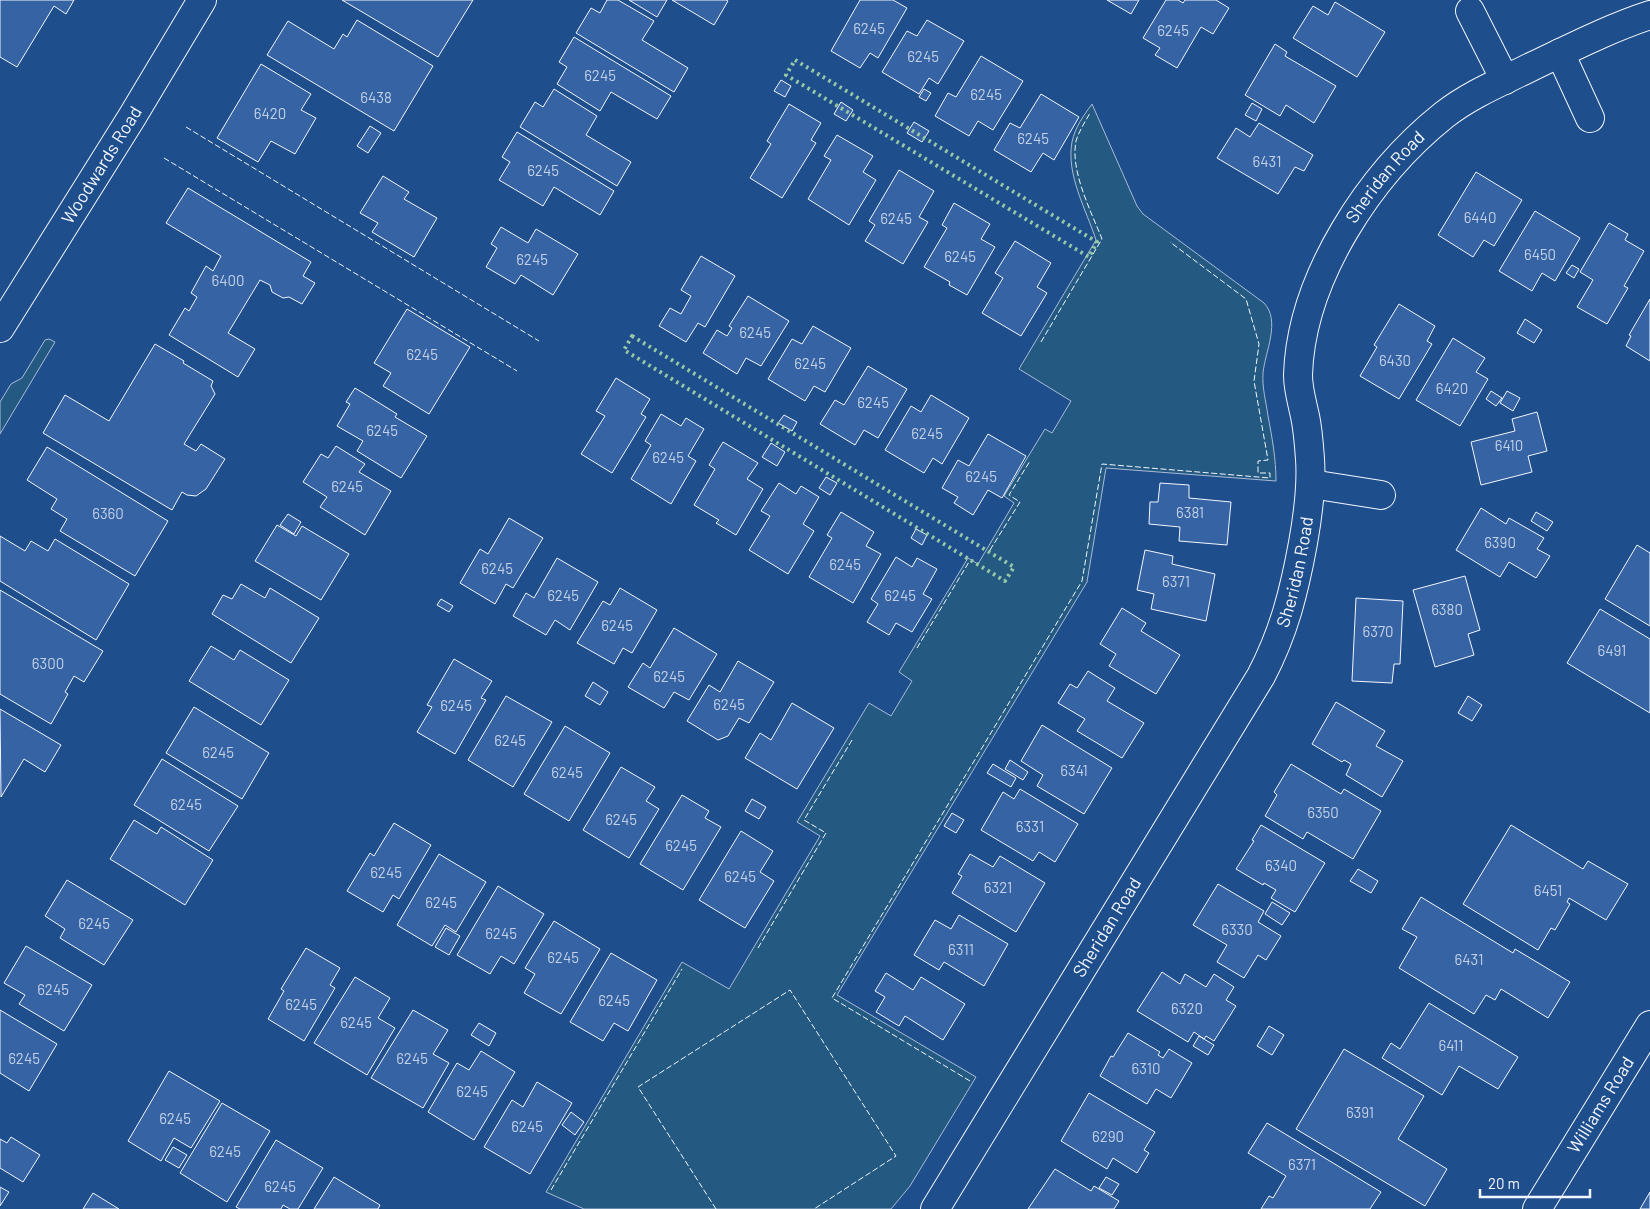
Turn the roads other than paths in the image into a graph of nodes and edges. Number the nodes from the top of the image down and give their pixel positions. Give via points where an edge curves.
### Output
1 (202, 0) edge
2 (1470, 11) dead end
3 (1650, 15) edge
4 (1560, 53) junction
5 (1505, 80) junction
6 (1590, 118) dead end
7 (0, 328) edge
8 (1311, 484) junction
9 (1381, 495) dead end
10 (1650, 1024) edge
11 (935, 1209) edge
12 (1537, 1209) edge

1 - 7 street, Woodwards Road
2 - 5 street
3 - 4 street, Sheridan Road
4 - 5 street, Sheridan Road
4 - 6 street
5 - 8 street, Sheridan Road via 1444,115 1404,153 1357,212 1329,261 1312,297 1299,358 1299,396 1305,417
8 - 9 street
8 - 11 street, Sheridan Road via 1294,590 1281,635 1271,656
10 - 12 street, Williams Road

